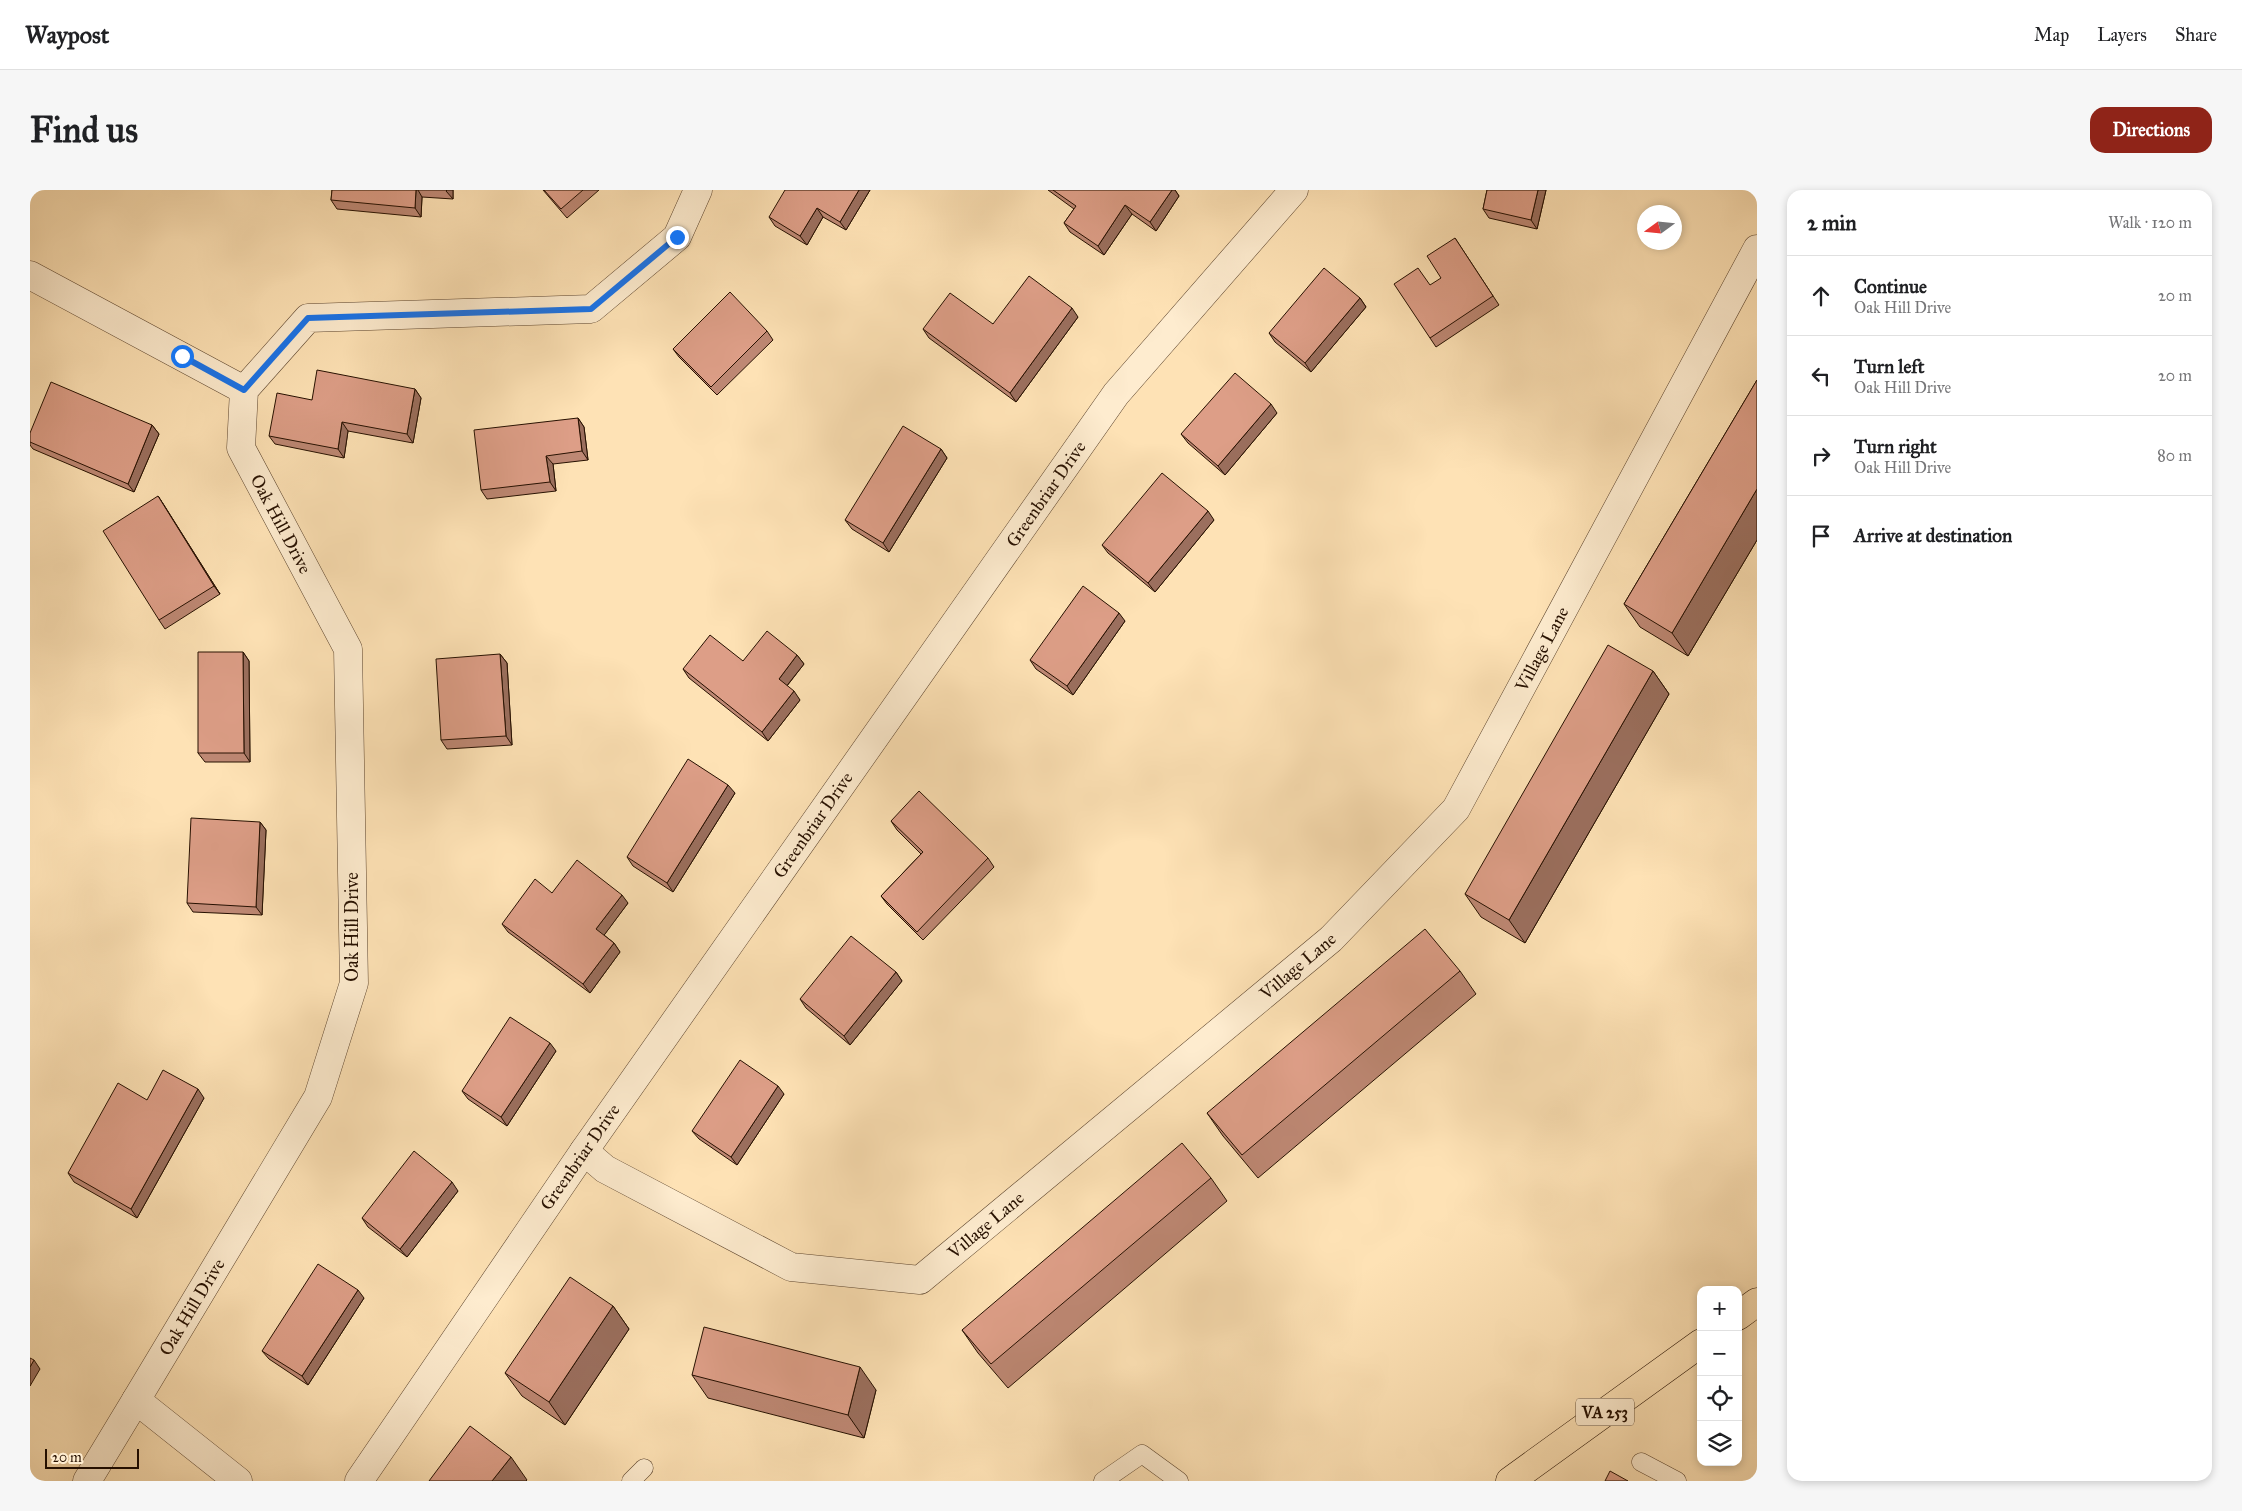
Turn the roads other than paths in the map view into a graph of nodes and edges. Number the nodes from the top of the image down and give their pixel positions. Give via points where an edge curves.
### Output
1 (698, 190) edge
2 (1294, 190) edge
3 (1757, 249) edge
4 (30, 275) edge
5 (244, 390) junction
6 (584, 1151) junction
7 (1757, 1302) edge
8 (1742, 1313) edge
9 (1697, 1346) edge
10 (136, 1400) junction
11 (1641, 1462) dead end
12 (644, 1468) dead end
13 (87, 1481) edge
14 (238, 1481) edge
15 (359, 1481) edge
16 (630, 1481) edge
17 (1103, 1481) edge
18 (1178, 1481) edge
19 (1510, 1481) edge
20 (1677, 1481) edge

1 - 5 street via 677,237 591,309 308,318
2 - 6 street, Greenbriar Drive via 1116,394
3 - 6 street, Village Lane via 1456,809 1331,939 920,1280 791,1268 605,1169
4 - 5 street
5 - 10 street, Oak Hill Drive via 241,448 348,649 354,982 318,1097
6 - 15 street, Greenbriar Drive
7 - 8 main road
9 - 19 main road, VA 253
10 - 13 street, Oak Hill Drive
10 - 14 street
11 - 20 lane
12 - 16 lane
17 - 18 lane via 1142,1454

